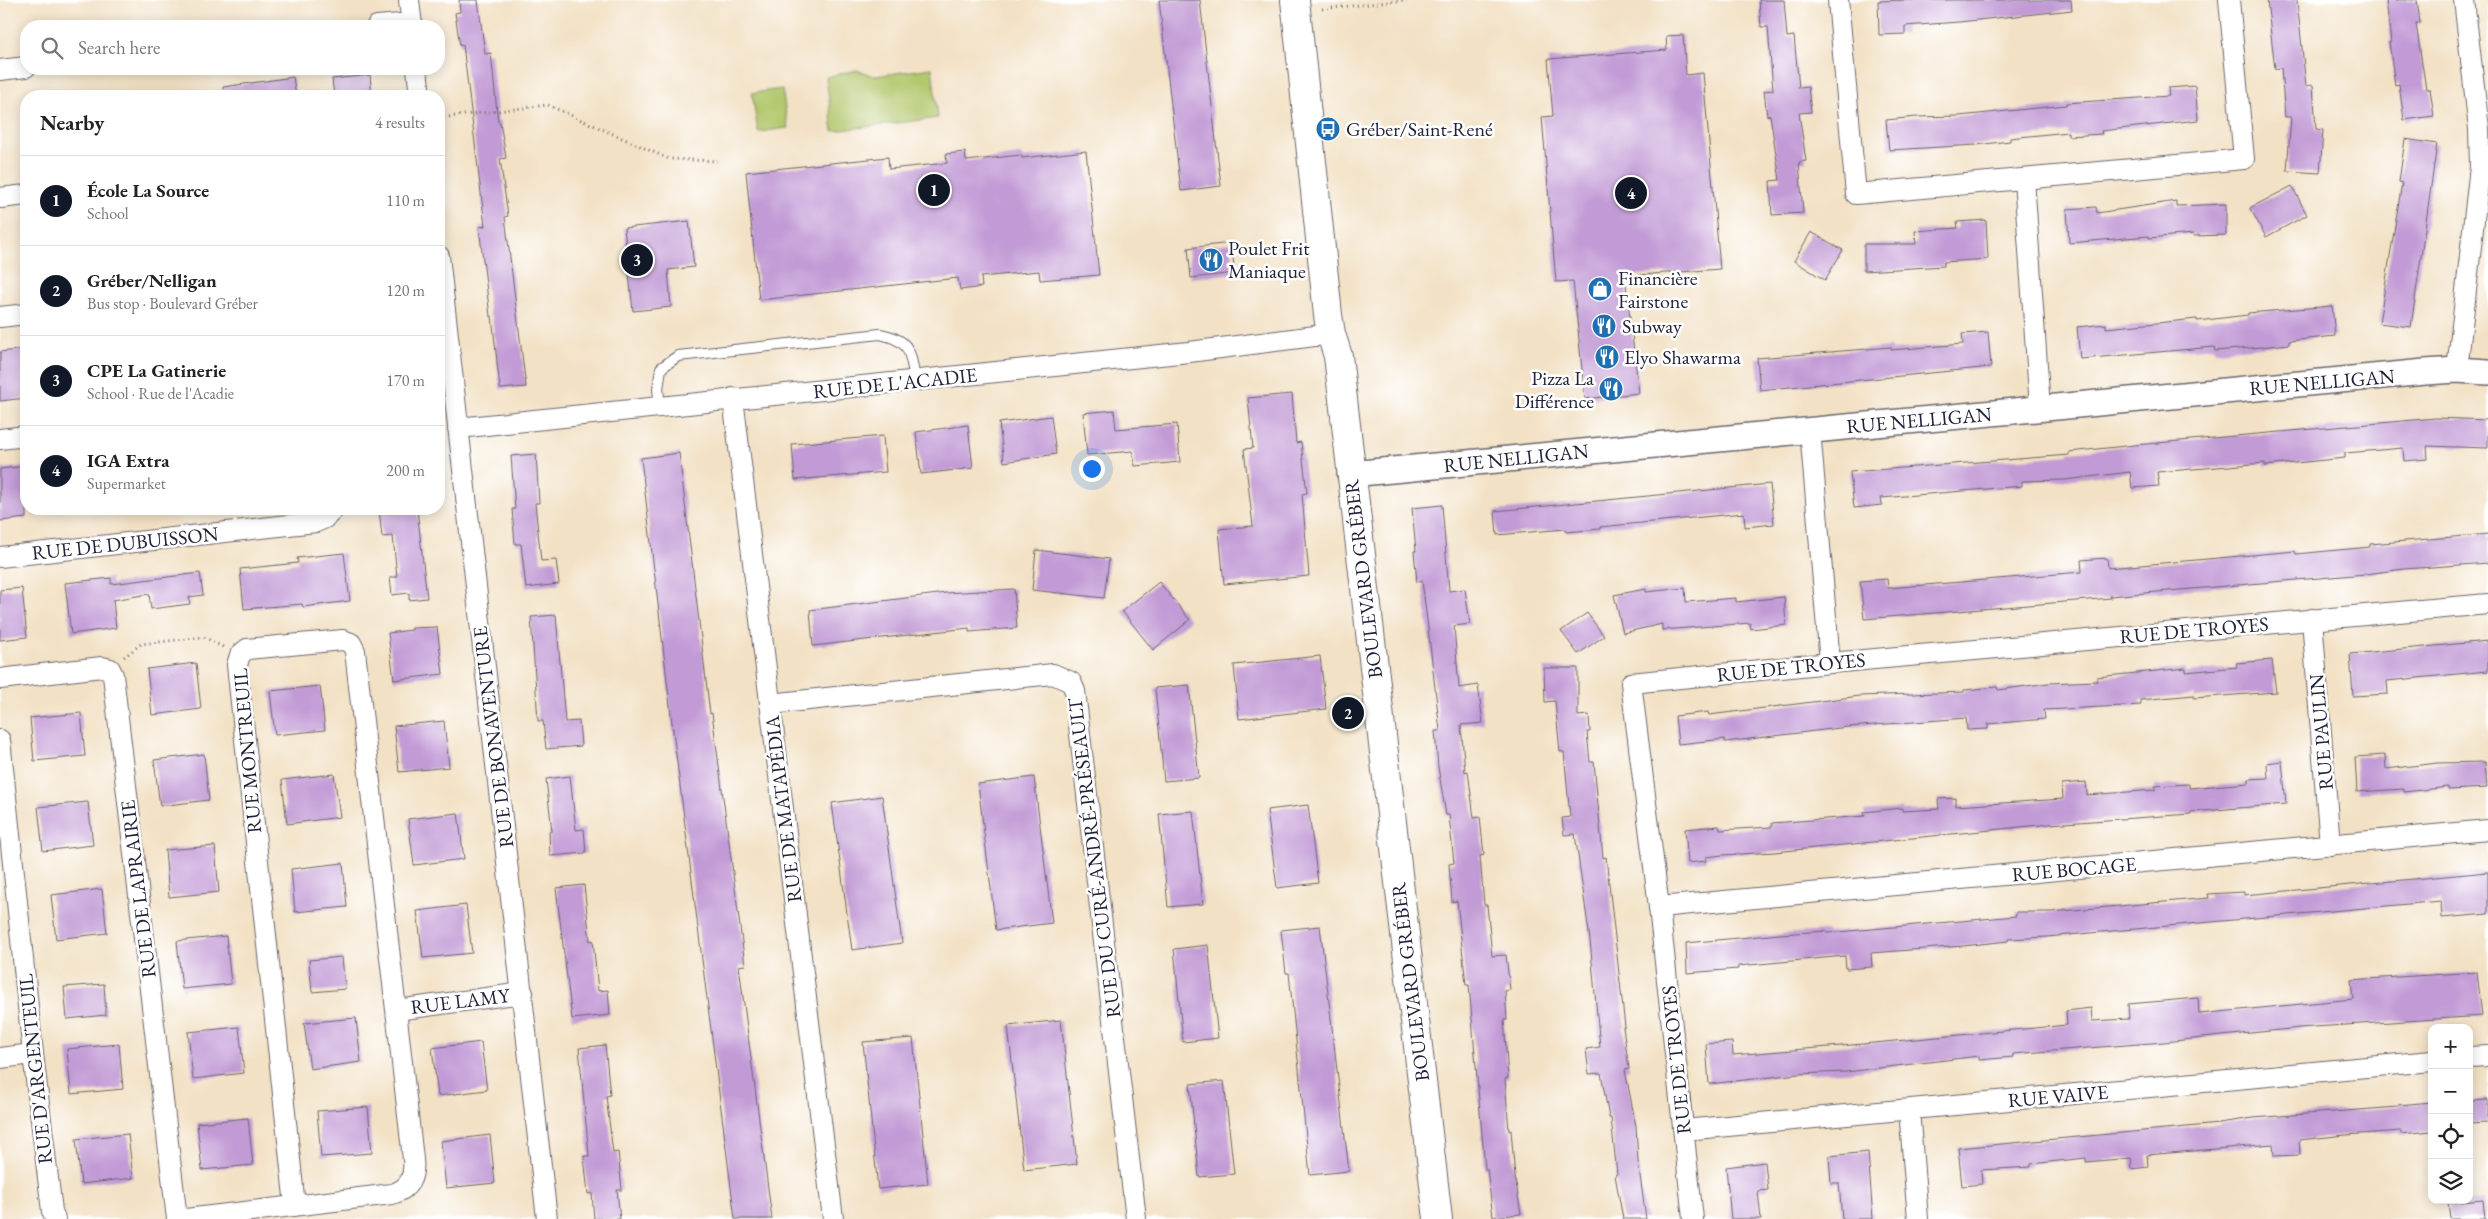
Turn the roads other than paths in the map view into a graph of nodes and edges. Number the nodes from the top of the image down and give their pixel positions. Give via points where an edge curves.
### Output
1 (409, 0) edge
2 (1295, 0) edge
3 (1838, 0) edge
4 (2229, 0) edge
5 (2464, 0) edge
6 (411, 20) edge
7 (20, 68) edge
8 (0, 70) edge
9 (418, 75) edge
10 (419, 90) edge
11 (2484, 128) edge
12 (2024, 179) junction
13 (20, 196) edge
14 (0, 198) edge
15 (445, 310) edge
16 (20, 315) edge
17 (0, 317) edge
18 (1330, 334) junction
19 (2457, 370) junction
20 (2488, 372) edge
21 (914, 380) junction
22 (733, 398) junction
23 (660, 407) junction
24 (2040, 408) junction
25 (458, 428) junction
26 (1810, 430) junction
27 (20, 437) edge
28 (0, 439) edge
29 (1350, 474) junction
30 (329, 515) edge
31 (0, 557) edge
32 (2488, 604) edge
33 (2312, 619) junction
34 (1830, 663) junction
35 (0, 679) edge
36 (770, 704) junction
37 (0, 740) edge
38 (2488, 830) edge
39 (2330, 845) junction
40 (1659, 907) junction
41 (523, 993) junction
42 (397, 1010) junction
43 (32, 1054) junction
44 (2488, 1056) edge
45 (2473, 1057) edge
46 (0, 1058) edge
47 (2428, 1061) edge
48 (1909, 1110) junction
49 (1684, 1130) junction
50 (295, 1206) junction
51 (55, 1219) edge
52 (176, 1219) edge
53 (186, 1219) edge
54 (547, 1219) edge
55 (833, 1219) edge
56 (1136, 1219) edge
57 (1438, 1219) edge
58 (1693, 1219) edge
59 (1918, 1219) edge

1 - 6 street
2 - 18 main road, BOULEVARD GRÉBER
3 - 12 street via 1856,194
4 - 12 street via 2244,159
5 - 11 street
7 - 8 street
9 - 10 street
11 - 19 street
12 - 24 street
13 - 14 street
15 - 25 street, RUE DE BONAVENTURE
16 - 17 street
18 - 21 street, RUE DE L'ACADIE
18 - 29 main road, BOULEVARD GRÉBER via 1338,356
19 - 20 street, RUE NELLIGAN
19 - 24 street, RUE NELLIGAN
21 - 22 street, RUE DE L'ACADIE
21 - 23 lane via 910,350 898,338 880,334 678,356 662,368 658,389
22 - 23 street, RUE DE L'ACADIE
22 - 36 street, RUE DE MATAPÉDIA
23 - 25 street, RUE DE L'ACADIE
24 - 26 street, RUE NELLIGAN
25 - 41 street, RUE DE BONAVENTURE
26 - 29 street, RUE NELLIGAN
26 - 34 street
27 - 28 street
29 - 57 main road, BOULEVARD GRÉBER
30 - 31 street, RUE DE DUBUISSON via 316,522
32 - 33 street, RUE DE TROYES
33 - 34 street, RUE DE TROYES
33 - 39 street, RUE PAULIN
34 - 40 street, RUE DE TROYES via 1631,683
35 - 52 street, RUE DE LAPRAIRIE via 102,667 110,669 113,675
36 - 55 street, RUE DE MATAPÉDIA
36 - 56 street, RUE DU CURÉ-ANDRÉ-PRÉSEAULT via 1053,674 1071,682 1075,691
37 - 43 street, RUE D'ARGENTEUIL
38 - 39 street, RUE BOCAGE
39 - 40 street, RUE BOCAGE
40 - 49 street, RUE DE TROYES
41 - 42 street, RUE LAMY
41 - 54 street, RUE DE BONAVENTURE
42 - 50 street, RUE MONTREUIL via 414,1169 408,1184 392,1194
42 - 50 street, RUE MONTREUIL via 355,651 351,643 343,640 247,650 240,655 237,665
43 - 46 street
43 - 51 street, RUE D'ARGENTEUIL
44 - 45 street
47 - 48 street, RUE VAIVE
48 - 49 street, RUE VAIVE
48 - 59 street
49 - 58 street, RUE DE TROYES
50 - 53 street

